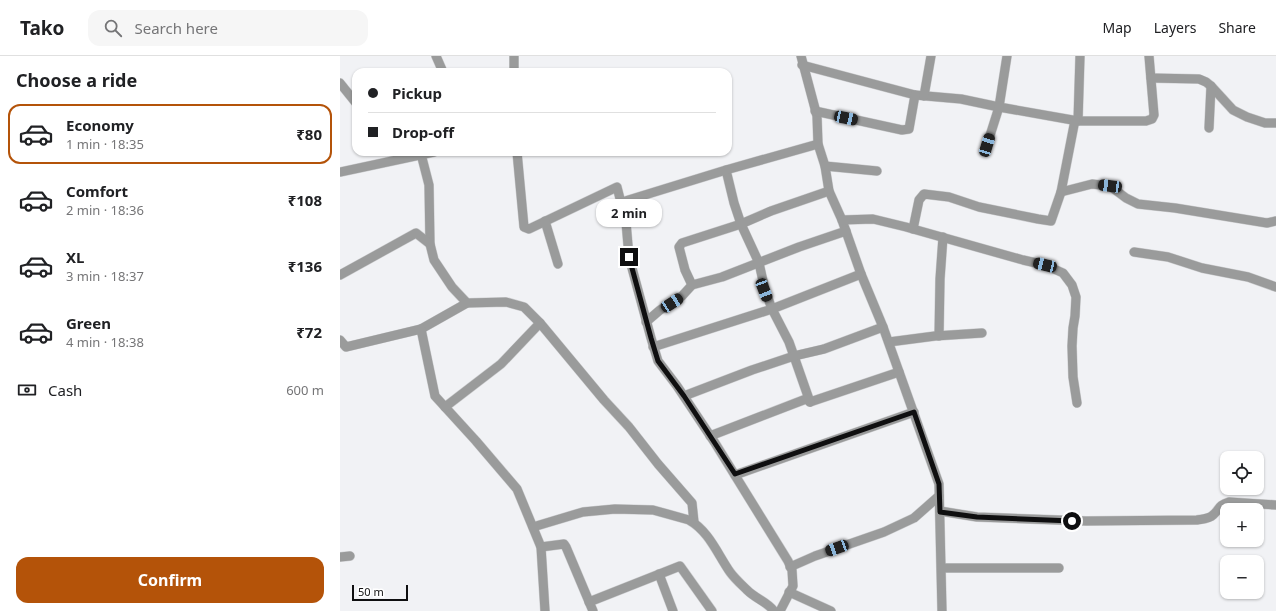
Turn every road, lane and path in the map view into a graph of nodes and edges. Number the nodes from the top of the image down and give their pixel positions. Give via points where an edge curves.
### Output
1 (436, 56) edge
2 (514, 56) edge
3 (931, 56) edge
4 (1007, 56) edge
5 (1080, 56) edge
6 (1149, 56) edge
7 (802, 61) edge
8 (442, 68) edge
9 (514, 68) edge
10 (1151, 78) junction
11 (340, 83) edge
12 (1211, 86) junction
13 (919, 95) junction
14 (352, 98) edge
15 (999, 107) junction
16 (815, 111) junction
17 (1077, 121) junction
18 (1276, 123) edge
19 (1209, 128) dead end
20 (818, 144) junction
21 (987, 145) dead end
22 (398, 156) edge
23 (421, 156) edge
24 (517, 156) edge
25 (825, 166) junction
26 (726, 170) junction
27 (877, 171) dead end
28 (340, 172) edge
29 (830, 191) junction
30 (1061, 192) junction
31 (622, 202) junction
32 (842, 220) junction
33 (545, 221) junction
34 (1276, 221) edge
35 (741, 224) junction
36 (913, 229) junction
37 (846, 231) junction
38 (943, 238) junction
39 (430, 244) junction
40 (1134, 252) dead end
41 (759, 262) junction
42 (558, 264) dead end
43 (862, 274) junction
44 (340, 275) edge
45 (692, 286) junction
46 (1276, 287) edge
47 (466, 303) junction
48 (772, 309) junction
49 (646, 322) junction
50 (540, 323) junction
51 (884, 327) junction
52 (421, 329) junction
53 (982, 333) dead end
54 (939, 336) junction
55 (340, 340) edge
56 (889, 342) junction
57 (653, 347) junction
58 (794, 356) junction
59 (899, 372) junction
60 (684, 396) junction
61 (810, 402) junction
62 (1077, 404) dead end
63 (445, 407) junction
64 (914, 412) junction
65 (710, 436) junction
66 (735, 474) junction
67 (939, 496) junction
68 (1276, 505) edge
69 (940, 512) junction
70 (694, 522) junction
71 (533, 527) junction
72 (541, 547) junction
73 (350, 556) dead end
74 (340, 557) edge
75 (790, 567) junction
76 (942, 568) junction
77 (1059, 568) dead end
78 (659, 574) junction
79 (789, 592) junction
80 (589, 602) junction
81 (545, 611) edge
82 (593, 611) edge
83 (673, 611) edge
84 (712, 611) edge
85 (775, 611) edge
86 (830, 611) edge
87 (942, 611) edge

1 - 8 street
2 - 9 street
3 - 13 street
4 - 15 street
5 - 17 street
6 - 10 street
7 - 13 street
7 - 16 street
10 - 12 street via 1199,79
10 - 17 street via 1154,115 1152,119
11 - 14 street
12 - 18 street via 1232,110 1265,123
12 - 19 street
13 - 15 street via 961,99
13 - 16 street via 910,129 902,130
15 - 17 street
15 - 21 street
16 - 20 street
17 - 30 street
20 - 25 street
20 - 26 street
22 - 28 street
23 - 39 street via 429,185
24 - 33 street via 524,227 529,229
25 - 27 street
25 - 29 street
26 - 31 street
26 - 35 street
29 - 32 street
29 - 35 street
30 - 34 street via 1092,184 1110,186 1138,204 1267,223
30 - 36 street via 1051,220 979,207 949,197 924,194 919,200
31 - 33 street via 618,187
31 - 49 street via 629,257
32 - 36 street via 873,219
32 - 37 street
33 - 42 street
35 - 41 street
35 - 45 street via 679,246
36 - 38 street
37 - 41 street
37 - 43 street
38 - 54 street
38 - 62 street via 1045,265 1062,273 1072,285 1076,298 1072,346
39 - 44 street via 416,233
39 - 47 street via 434,260
40 - 46 street via 1168,257 1202,268 1248,277
41 - 45 street
41 - 48 street via 764,290
43 - 48 street
43 - 51 street
45 - 49 street
47 - 50 street via 506,302 524,307
47 - 52 street
48 - 57 street
48 - 58 street
49 - 57 street
50 - 63 street via 501,364
50 - 70 street via 692,503
51 - 56 street
51 - 58 street via 824,349
52 - 55 street via 346,348
52 - 63 street via 434,396
53 - 54 street
54 - 56 street
56 - 59 street
57 - 60 street via 658,361
58 - 60 street
58 - 61 street
59 - 61 street
59 - 64 street
60 - 65 street
61 - 65 street via 806,399
63 - 71 street via 517,489
64 - 66 street
64 - 67 street via 939,484
65 - 66 street
66 - 75 street
67 - 69 street
67 - 75 street via 914,518
68 - 69 street via 1229,502 1218,508 1213,515 1197,520 1086,521 977,517
69 - 76 street
70 - 71 street via 653,510 615,509 583,512
70 - 85 street via 731,573 749,592
71 - 72 street
72 - 80 street via 560,544 566,546
72 - 81 street
73 - 74 street
75 - 79 street via 793,586
76 - 77 street
76 - 87 street
78 - 80 street
78 - 83 street
78 - 84 street via 680,566
79 - 85 street
79 - 86 street
80 - 82 street

